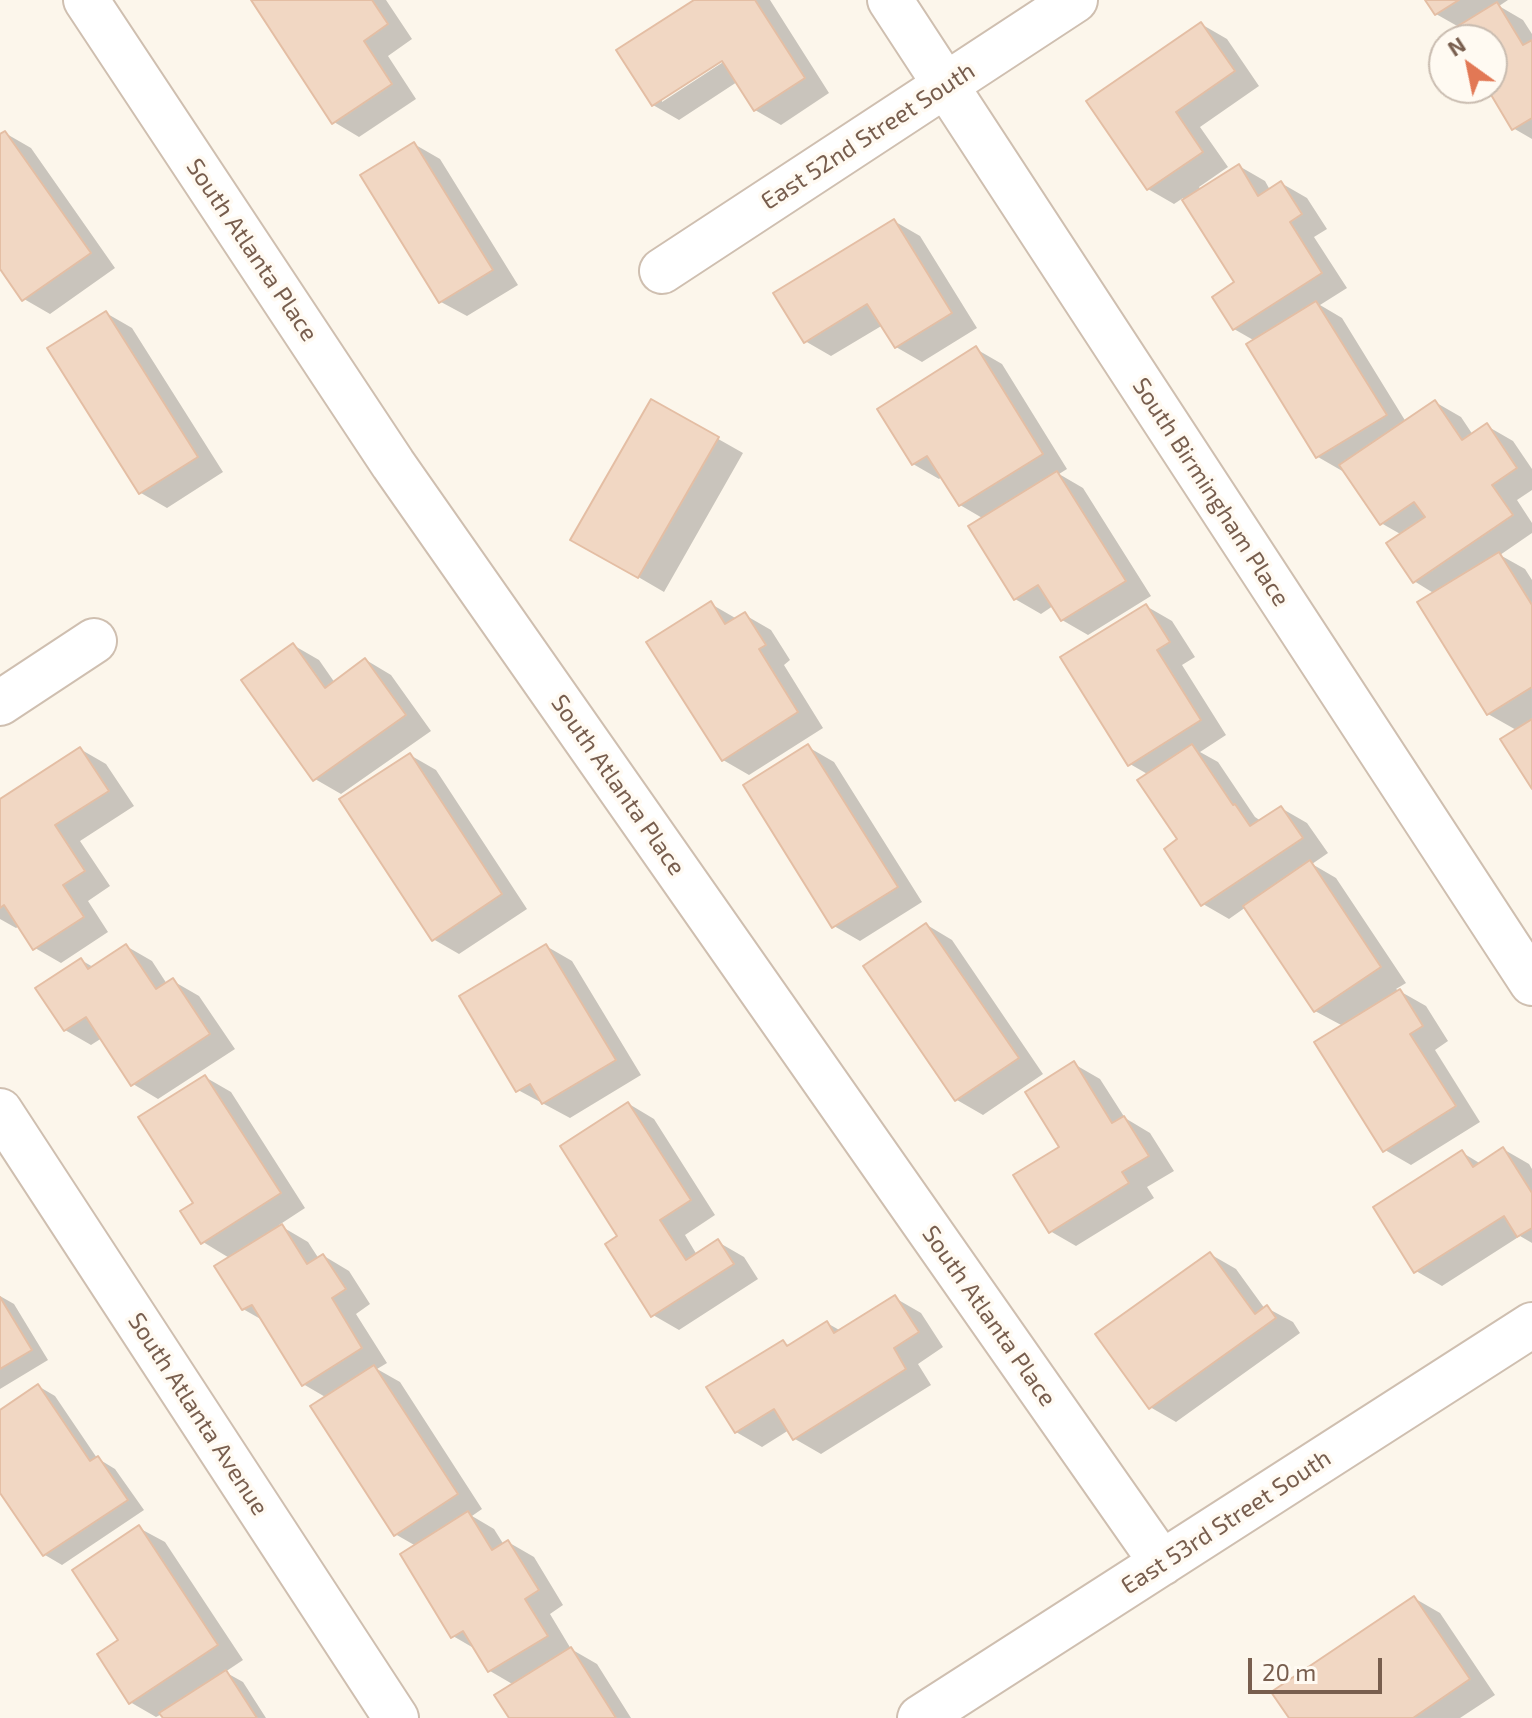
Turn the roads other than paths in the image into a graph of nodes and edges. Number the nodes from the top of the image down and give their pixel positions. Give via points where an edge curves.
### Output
1 (86, 0) edge
2 (890, 0) edge
3 (1075, 0) edge
4 (945, 86) junction
5 (662, 271) dead end
6 (94, 641) dead end
7 (0, 703) edge
8 (1532, 983) edge
9 (0, 1111) edge
10 (1532, 1325) edge
11 (1162, 1563) junction
12 (396, 1718) edge
13 (920, 1718) edge

1 - 11 street, South Atlanta Place via 393,464
2 - 4 street, South Birmingham Place
3 - 4 street, East 52nd Street South
4 - 5 street, East 52nd Street South
4 - 8 street, South Birmingham Place
6 - 7 street
9 - 12 street, South Atlanta Avenue
10 - 11 street, East 53rd Street South
11 - 13 street, East 53rd Street South

